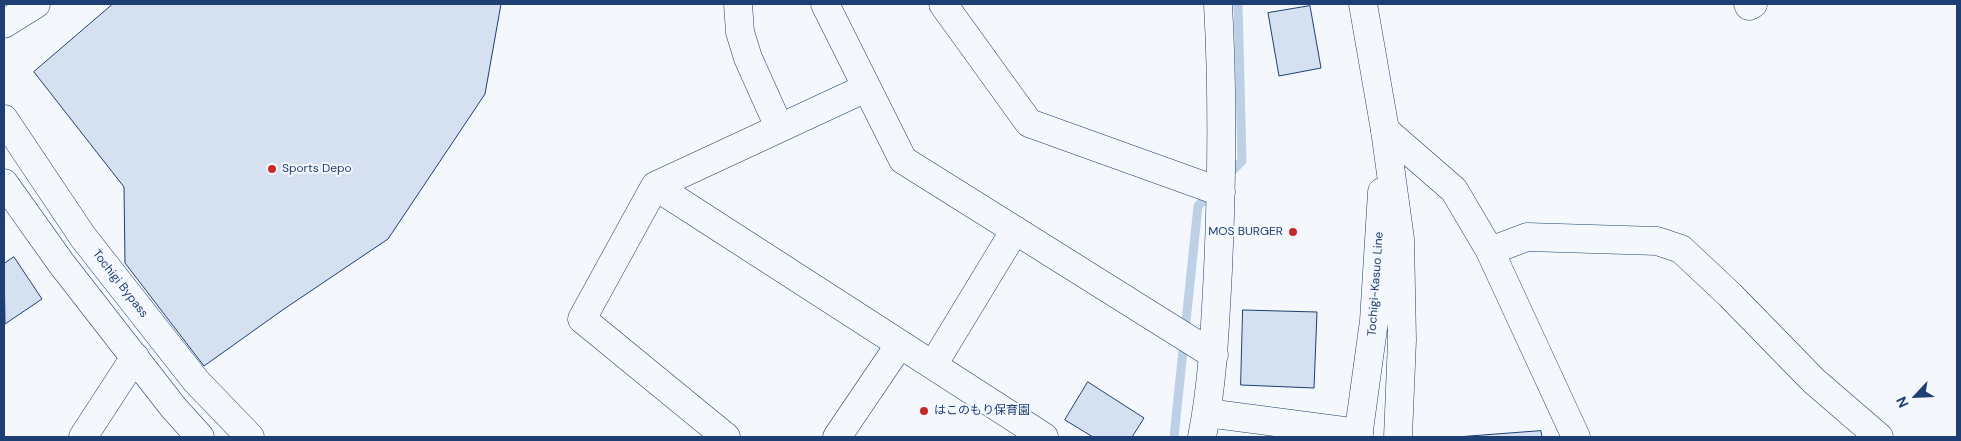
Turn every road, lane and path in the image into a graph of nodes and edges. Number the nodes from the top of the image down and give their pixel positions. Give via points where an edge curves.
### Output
1 (36, 4) edge
2 (738, 4) edge
3 (825, 4) edge
4 (942, 4) edge
5 (1218, 4) edge
6 (1363, 4) edge
7 (1748, 4) edge
8 (1753, 4) edge
9 (4, 24) edge
10 (866, 88) junction
11 (4, 119) edge
12 (779, 127) junction
13 (1385, 130) junction
14 (4, 183) edge
15 (655, 186) junction
16 (1221, 192) junction
17 (1015, 230) junction
18 (1490, 251) junction
19 (900, 344) junction
20 (1214, 355) junction
21 (135, 357) junction
22 (933, 365) junction
23 (1205, 425) edge
24 (1359, 435) edge
25 (83, 437) edge
26 (200, 437) edge
27 (250, 437) edge
28 (726, 437) edge
29 (837, 437) edge
30 (1044, 437) edge
31 (1398, 437) edge
32 (1576, 437) edge
33 (1879, 437) edge

1 - 9 street
2 - 12 street via 740,32 748,58
3 - 10 street
4 - 16 street via 1029,123
5 - 16 street
6 - 13 street, Tochigi-Kasuo Line
7 - 8 street
10 - 12 street
10 - 17 street via 903,160
11 - 27 street, Tochigi Bypass via 83,237 196,381
12 - 15 street
13 - 18 street via 1454,190
13 - 24 street, Tochigi-Kasuo Line via 1374,321
13 - 31 street, Tochigi-Kasuo Line via 1400,240 1402,340
14 - 21 street via 60,263
15 - 19 street
15 - 28 street via 582,319
16 - 20 street
17 - 20 street
17 - 22 street
18 - 32 street
18 - 33 street via 1527,237 1657,241 1680,249 1730,295 1814,382
19 - 22 street
19 - 29 street
20 - 23 street
21 - 25 street
21 - 26 street
22 - 30 street
23 - 24 street

